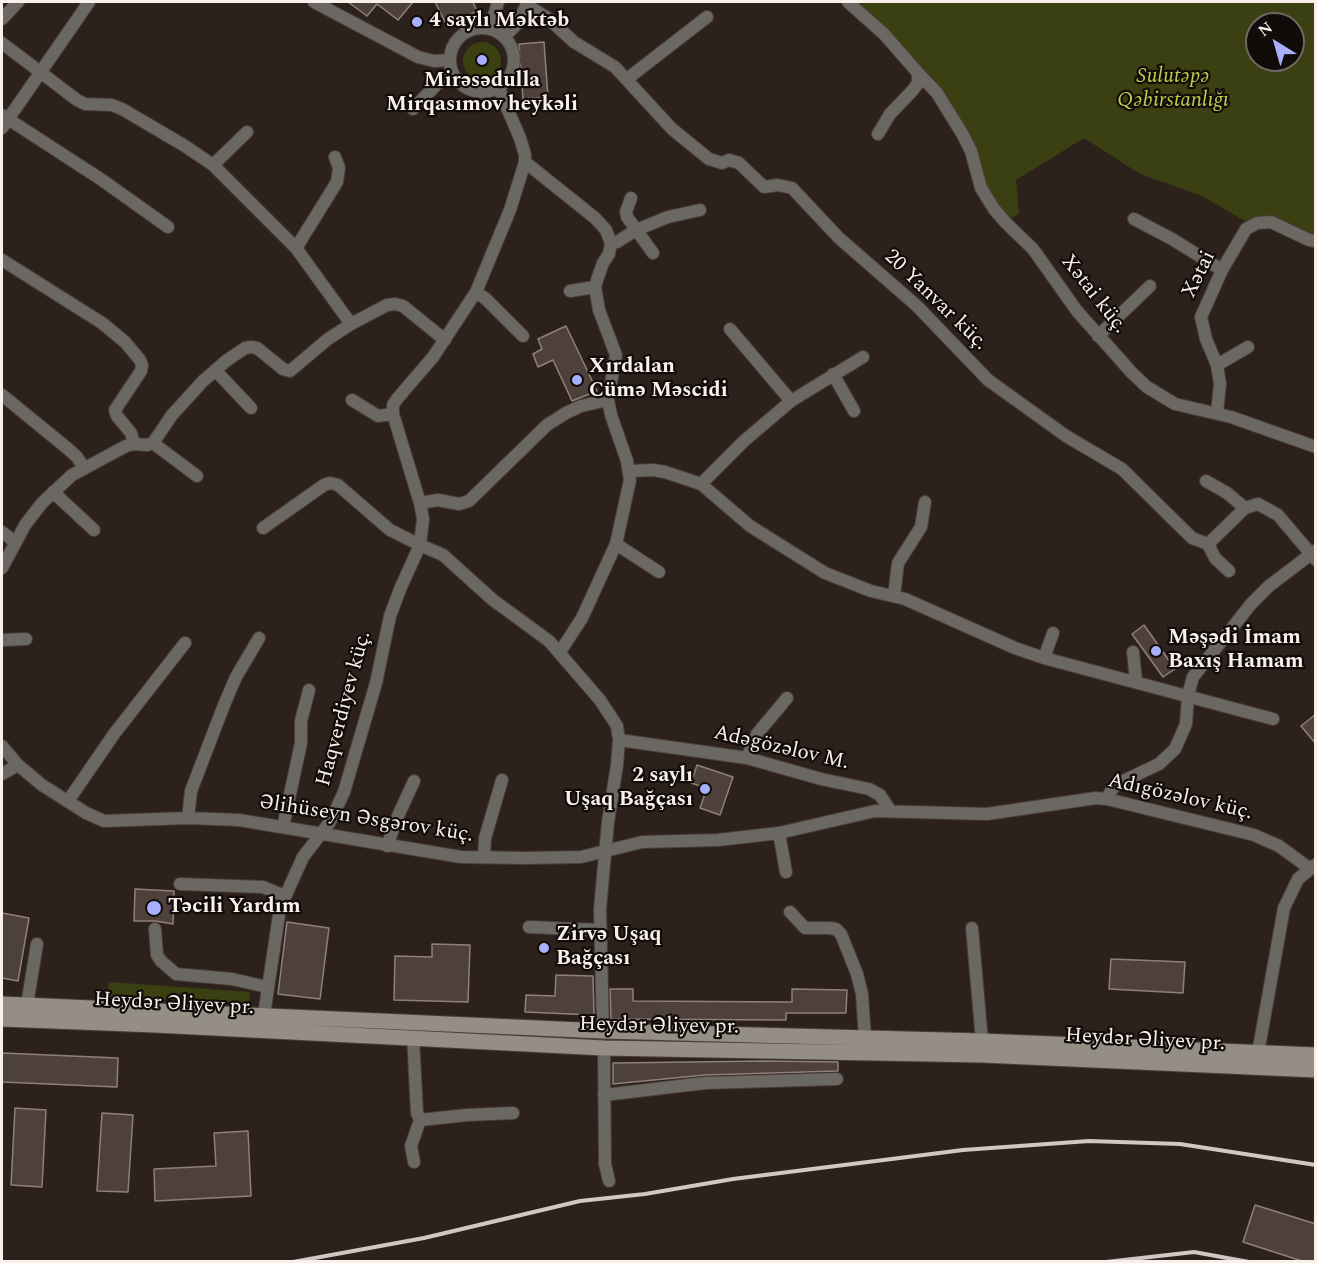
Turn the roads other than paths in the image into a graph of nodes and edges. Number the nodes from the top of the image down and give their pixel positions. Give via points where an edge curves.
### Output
1 (18, 2) edge
2 (89, 2) edge
3 (314, 2) edge
4 (498, 2) edge
5 (848, 2) edge
6 (528, 3) edge
7 (707, 17) dead end
8 (2, 19) edge
9 (490, 29) junction
10 (504, 38) junction
11 (2, 43) edge
12 (450, 60) junction
13 (39, 73) junction
14 (918, 73) junction
15 (454, 76) junction
16 (627, 79) junction
17 (498, 87) junction
18 (413, 109) dead end
19 (4, 121) edge
20 (247, 132) dead end
21 (878, 134) dead end
22 (335, 158) dead end
23 (525, 162) junction
24 (213, 165) junction
25 (631, 198) dead end
26 (700, 210) dead end
27 (1134, 219) dead end
28 (168, 227) dead end
29 (636, 230) junction
30 (1316, 241) edge
31 (611, 243) junction
32 (296, 248) junction
33 (653, 253) dead end
34 (2, 260) edge
35 (1222, 270) junction
36 (596, 286) junction
37 (1150, 286) dead end
38 (570, 291) dead end
39 (476, 292) junction
40 (351, 324) junction
41 (730, 329) dead end
42 (524, 336) dead end
43 (1098, 336) junction
44 (445, 340) junction
45 (1248, 347) dead end
46 (863, 357) dead end
47 (1217, 365) junction
48 (215, 370) junction
49 (833, 374) junction
50 (2, 395) edge
51 (352, 399) dead end
52 (608, 400) junction
53 (791, 400) junction
54 (251, 408) dead end
55 (854, 411) dead end
56 (1216, 413) junction
57 (393, 414) junction
58 (153, 443) junction
59 (134, 444) junction
60 (1316, 447) edge
61 (84, 468) junction
62 (630, 471) junction
63 (197, 476) dead end
64 (1206, 481) dead end
65 (701, 484) junction
66 (53, 492) junction
67 (925, 502) dead end
68 (420, 503) junction
69 (1245, 508) junction
70 (263, 528) dead end
71 (94, 530) dead end
72 (2, 532) edge
73 (15, 542) junction
74 (616, 544) junction
75 (1208, 544) junction
76 (420, 545) junction
77 (1314, 555) edge
78 (2, 568) edge
79 (1229, 571) dead end
80 (659, 572) dead end
81 (894, 596) junction
82 (1053, 633) dead end
83 (258, 638) dead end
84 (26, 639) dead end
85 (2, 640) edge
86 (185, 643) dead end
87 (560, 652) junction
88 (1133, 652) dead end
89 (1044, 658) junction
90 (1136, 681) junction
91 (309, 690) dead end
92 (1188, 695) junction
93 (787, 698) dead end
94 (1273, 718) dead end
95 (618, 741) junction
96 (2, 746) edge
97 (747, 758) junction
98 (18, 765) junction
99 (2, 774) edge
100 (502, 780) dead end
101 (414, 781) dead end
102 (1107, 799) junction
103 (68, 801) junction
104 (890, 810) junction
105 (188, 818) junction
106 (283, 826) junction
107 (779, 833) junction
108 (321, 835) junction
109 (387, 846) junction
110 (605, 851) junction
111 (484, 857) junction
112 (1312, 866) edge
113 (786, 872) dead end
114 (180, 884) dead end
115 (285, 896) junction
116 (790, 912) dead end
117 (529, 927) dead end
118 (972, 928) dead end
119 (155, 929) dead end
120 (599, 930) junction
121 (37, 944) dead end
122 (267, 987) junction
123 (2, 1004) edge
124 (27, 1005) junction
125 (264, 1015) junction
126 (2, 1019) edge
127 (263, 1031) junction
128 (603, 1031) junction
129 (413, 1037) junction
130 (865, 1038) junction
131 (982, 1041) junction
132 (603, 1048) junction
133 (1316, 1055) edge
134 (1258, 1060) junction
135 (1316, 1070) edge
136 (837, 1079) dead end
137 (604, 1095) junction
138 (513, 1113) dead end
139 (420, 1120) junction
140 (414, 1162) dead end
141 (609, 1181) dead end

1 - 8 street
2 - 13 street
3 - 12 street via 418,57
4 - 9 street
5 - 14 street, Xətai küç. via 884,34
6 - 10 street, 20 Yanvar küç.
6 - 16 street, 20 Yanvar küç.
7 - 16 street
9 - 10 street
9 - 12 street via 473,30 459,38
10 - 17 street via 514,60 509,76
11 - 13 street
12 - 15 street
13 - 19 street
13 - 24 street via 85,104 122,109
14 - 21 street via 918,83
14 - 43 street, Xətai küç. via 937,93 963,135 981,188 994,209 1033,249
15 - 17 street via 474,91
15 - 18 street via 437,84
16 - 75 street, 20 Yanvar küç. via 672,129 709,159 739,163 764,187 792,188 847,246 917,306 988,380 1066,436 1122,469 1192,538
17 - 23 street via 520,138
19 - 28 street via 102,180
20 - 24 street
22 - 32 street via 339,168 337,182
23 - 31 street via 595,218
23 - 39 street via 502,234
24 - 32 street
25 - 29 street via 626,212
26 - 29 street
27 - 35 street
29 - 31 street
29 - 33 street
30 - 35 street, Xətai via 1271,222 1257,223 1246,229
31 - 36 street
32 - 40 street
34 - 59 street via 102,323 140,360 141,371 115,410
35 - 47 street, Xətai via 1201,317
36 - 38 street
36 - 52 street via 599,310 616,356
37 - 43 street
39 - 42 street
39 - 44 street
40 - 44 street via 395,304 403,306
40 - 48 street via 290,371 251,347
41 - 53 street
43 - 56 street, Xətai küç. via 1147,387 1175,404
44 - 57 street via 397,399
45 - 47 street
46 - 49 street
47 - 56 street, Xətai via 1220,384
48 - 54 street
48 - 58 street via 172,415
49 - 53 street
49 - 55 street
50 - 61 street via 67,448
51 - 57 street via 378,416
52 - 62 street
52 - 68 street via 581,406 547,425 469,501
53 - 65 street
56 - 60 street, Xətai küç.
57 - 68 street, Haqverdiyev küç.
58 - 59 street
58 - 63 street
59 - 61 street
61 - 66 street
62 - 65 street via 665,472
62 - 74 street
64 - 69 street
65 - 81 street via 750,526 816,568 850,585
66 - 71 street
66 - 73 street
67 - 81 street via 921,527 898,563
68 - 76 street, Haqverdiyev küç.
69 - 75 street
69 - 77 street via 1258,504 1278,515
70 - 76 street via 330,483 338,485 390,530
72 - 73 street
73 - 78 street
74 - 80 street
74 - 87 street via 582,618
75 - 79 street via 1215,558
76 - 87 street via 443,555
76 - 108 street, Haqverdiyev küç. via 390,616 376,683 344,792
77 - 92 street via 1269,586 1251,604 1193,677
81 - 89 street
82 - 89 street
83 - 105 street via 224,705 191,791
84 - 85 street
86 - 103 street
87 - 95 street via 612,716
88 - 90 street
89 - 90 street
90 - 92 street
91 - 106 street
92 - 94 street
92 - 102 street via 1186,724 1175,749 1159,764 1119,783
93 - 97 street via 757,734
95 - 97 street, Adəgözəlov M.
95 - 110 street
96 - 98 street, Əlihüseyn Əsgərov küç.
97 - 104 street, Adəgözəlov M. via 869,789 880,795
98 - 99 street
98 - 103 street, Əlihüseyn Əsgərov küç.
100 - 111 street via 485,838
101 - 109 street
102 - 104 street, Adıgözəlov küç. via 1082,799 987,814
102 - 112 street, Adıgözəlov küç. via 1254,836
103 - 105 street, Əlihüseyn Əsgərov küç. via 104,821
104 - 107 street, Əlihüseyn Əsgərov küç. via 855,814
105 - 106 street, Əlihüseyn Əsgərov küç.
106 - 108 street, Əlihüseyn Əsgərov küç.
107 - 110 street, Əlihüseyn Əsgərov küç. via 649,842
107 - 113 street
108 - 109 street, Əlihüseyn Əsgərov küç.
108 - 115 street, Haqverdiyev küç. via 303,857
109 - 111 street, Əlihüseyn Əsgərov küç.
110 - 111 street, Əlihüseyn Əsgərov küç. via 557,858
110 - 120 street
112 - 134 street via 1298,879 1284,908
114 - 115 street via 263,886
115 - 122 street, Haqverdiyev küç.
116 - 130 street via 805,928 836,929 841,934 862,994
117 - 120 street
118 - 131 street
119 - 122 street via 157,955 176,974
120 - 128 street
121 - 124 street
122 - 125 street, Haqverdiyev küç.
123 - 124 main road, Heydər Əliyev pr.
124 - 125 main road, Heydər Əliyev pr.
125 - 127 main road
125 - 128 main road, Heydər Əliyev pr.
126 - 127 main road, Heydər Əliyev pr.
127 - 129 main road, Heydər Əliyev pr.
128 - 130 main road, Heydər Əliyev pr.
129 - 132 main road, Heydər Əliyev pr.
129 - 139 street
130 - 131 main road, Heydər Əliyev pr.
131 - 134 main road, Heydər Əliyev pr.
132 - 134 main road, Heydər Əliyev pr.
132 - 137 street
133 - 134 main road, Heydər Əliyev pr.
134 - 135 main road, Heydər Əliyev pr.
136 - 137 street via 705,1083
137 - 141 street via 605,1164
138 - 139 street
139 - 140 street via 411,1146

